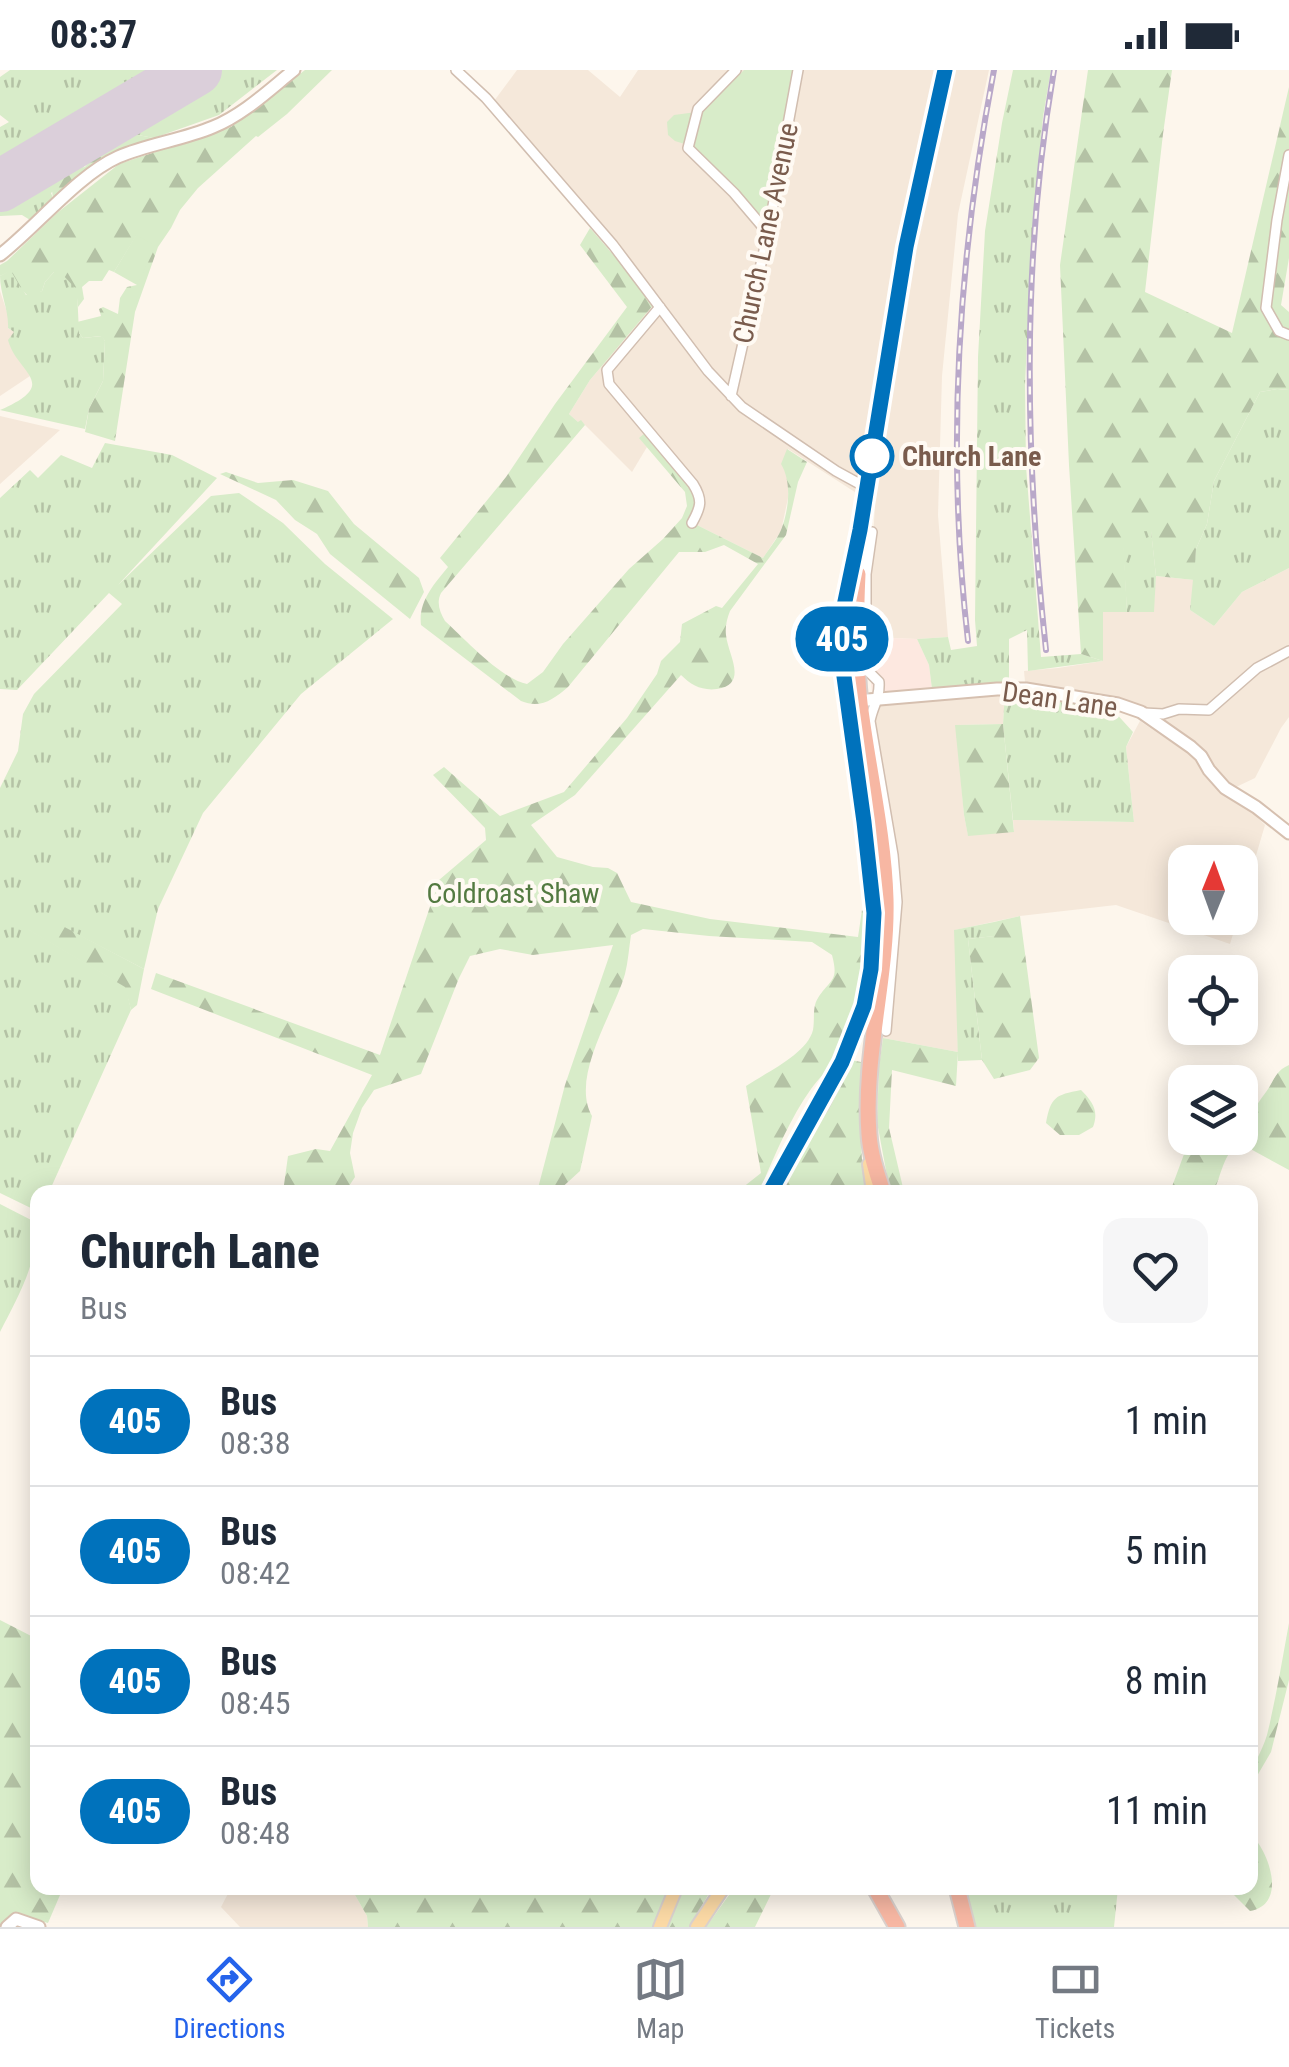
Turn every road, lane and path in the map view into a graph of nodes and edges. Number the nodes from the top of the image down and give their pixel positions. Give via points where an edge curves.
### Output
1 (294, 70) edge
2 (456, 70) edge
3 (736, 70) edge
4 (798, 70) edge
5 (945, 70) edge
6 (1289, 155) edge
7 (768, 234) junction
8 (0, 255) edge
9 (660, 307) junction
10 (1289, 335) edge
11 (731, 396) junction
12 (868, 488) junction
13 (692, 523) dead end
14 (866, 531) junction
15 (861, 632) junction
16 (1289, 652) edge
17 (879, 698) junction
18 (853, 701) junction
19 (1141, 712) junction
20 (867, 727) junction
21 (1289, 833) edge
22 (886, 1030) dead end
23 (820, 1106) tunnel mouth
24 (868, 1136) junction
25 (782, 1168) tunnel mouth
26 (774, 1185) edge
27 (872, 1185) edge
28 (881, 1185) edge
29 (673, 1895) edge
30 (717, 1895) edge
31 (880, 1895) edge
32 (960, 1895) edge
33 (8, 1927) edge
34 (39, 1927) edge
35 (660, 1927) edge
36 (697, 1927) edge
37 (897, 1927) edge
38 (967, 1927) edge

1 - 8 street via 214,127 116,158
2 - 9 street
3 - 7 street via 698,109 688,148
4 - 7 street, Church Lane Avenue
5 - 12 highway via 904,262
6 - 10 street via 1266,308 1279,331
7 - 11 street, Church Lane Avenue
9 - 11 street
9 - 13 street via 607,370 608,384 693,484 701,506
11 - 12 street
12 - 14 highway
14 - 15 highway
14 - 18 highway via 844,606 842,662
15 - 17 street
15 - 18 highway
16 - 19 street via 1258,668 1209,710
17 - 18 street, Dean Lane
17 - 19 street, Dean Lane via 1026,689
17 - 20 street
18 - 20 highway
18 - 23 highway via 873,950 858,1024
19 - 21 street, Dean Lane via 1201,756 1225,788
20 - 22 street via 897,902
20 - 24 highway via 886,911
24 - 27 main road
24 - 28 highway
25 - 26 highway
29 - 35 main road
30 - 36 main road
31 - 37 highway
32 - 38 highway
33 - 34 street via 16,1920

